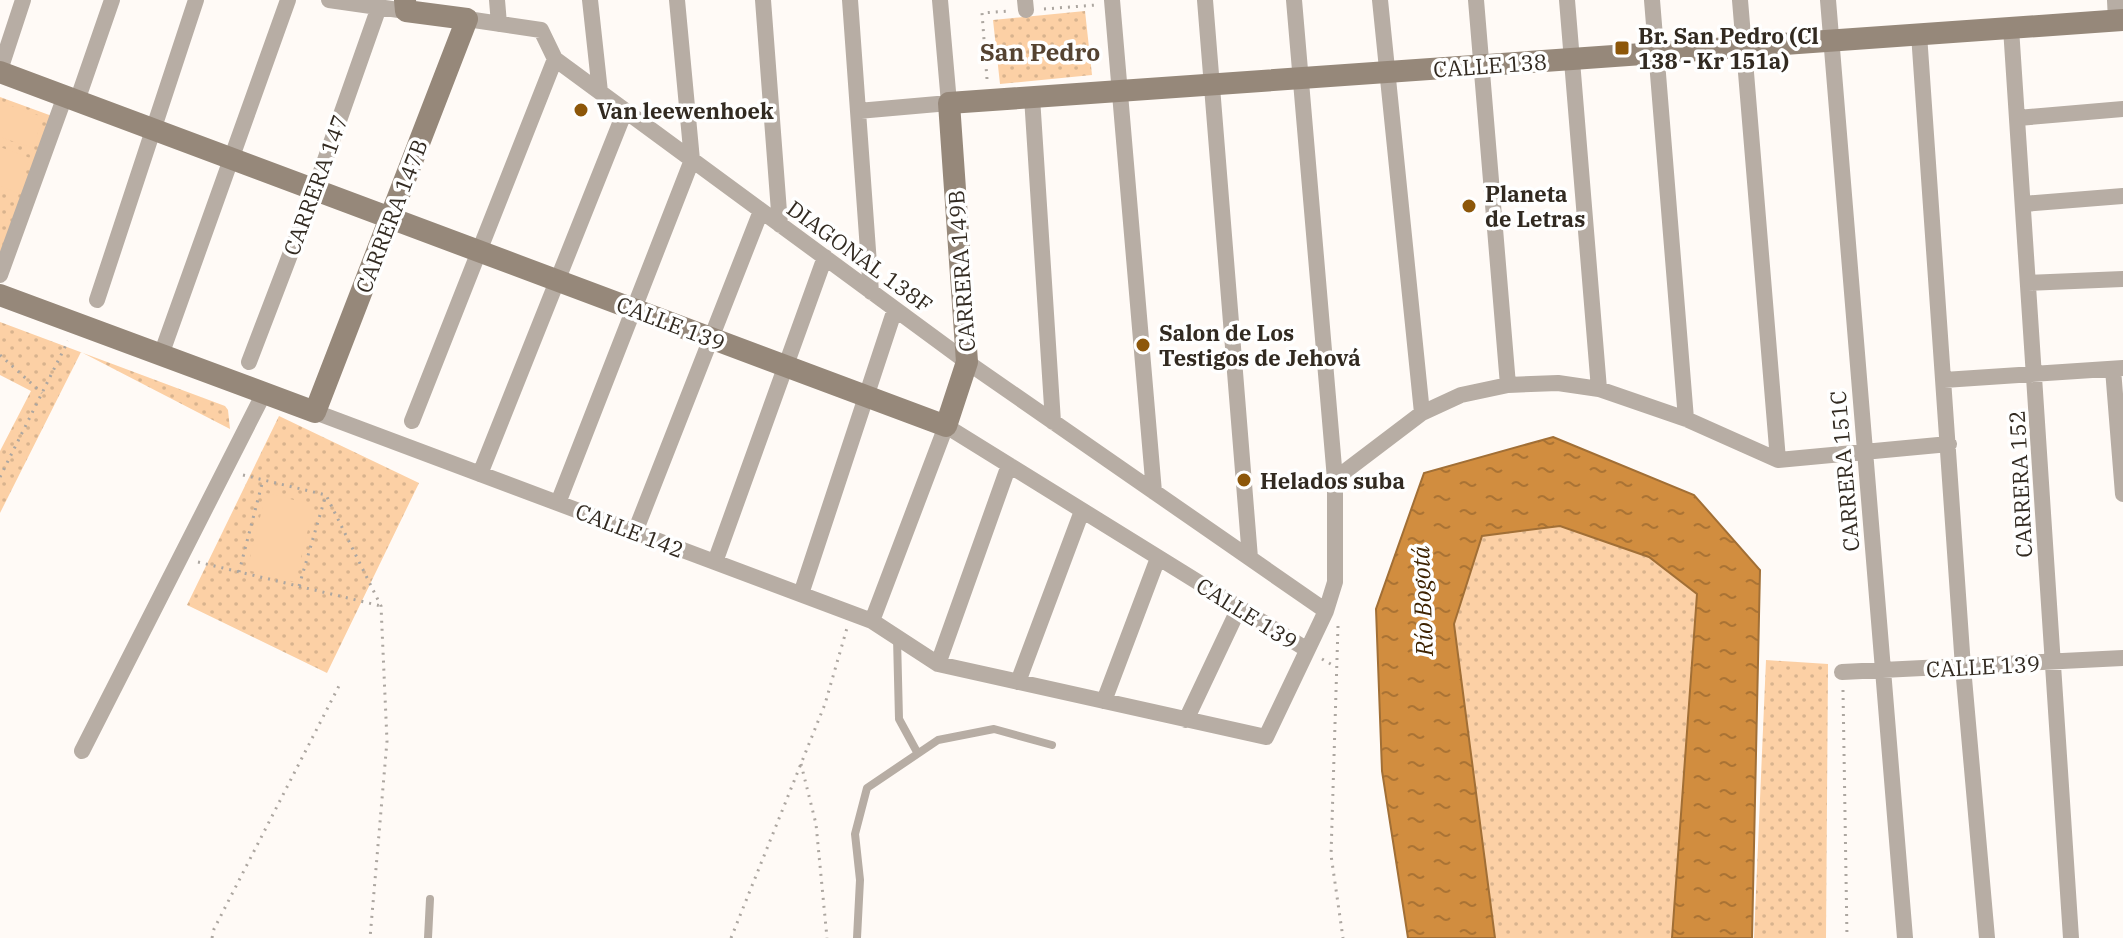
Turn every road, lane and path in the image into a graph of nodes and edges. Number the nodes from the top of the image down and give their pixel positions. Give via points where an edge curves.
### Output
1 (23, 0) edge
2 (112, 0) edge
3 (196, 0) edge
4 (288, 0) edge
5 (329, 0) edge
6 (497, 0) edge
7 (590, 0) edge
8 (677, 0) edge
9 (763, 0) edge
10 (850, 0) edge
11 (940, 0) edge
12 (1112, 0) edge
13 (1205, 0) edge
14 (1294, 0) edge
15 (1380, 0) edge
16 (1476, 0) edge
17 (1567, 0) edge
18 (1652, 0) edge
19 (1740, 0) edge
20 (1828, 0) edge
21 (406, 5) edge
22 (379, 7) junction
23 (2118, 13) edge
24 (467, 19) junction
25 (499, 24) junction
26 (2011, 28) junction
27 (1919, 34) junction
28 (1830, 40) junction
29 (1744, 47) junction
30 (1656, 53) junction
31 (555, 59) junction
32 (1572, 59) junction
33 (1481, 65) junction
34 (0, 71) edge
35 (1387, 72) junction
36 (1300, 78) junction
37 (1212, 84) junction
38 (1120, 91) junction
39 (600, 92) junction
40 (1032, 97) junction
41 (71, 99) junction
42 (949, 103) junction
43 (2123, 109) edge
44 (625, 111) junction
45 (858, 111) junction
46 (2018, 118) junction
47 (154, 130) junction
48 (232, 159) junction
49 (692, 160) junction
50 (315, 190) junction
51 (2123, 196) edge
52 (2023, 204) junction
53 (761, 211) junction
54 (391, 218) junction
55 (780, 225) junction
56 (478, 251) junction
57 (825, 257) junction
58 (0, 275) edge
59 (2123, 279) edge
60 (556, 280) junction
61 (2028, 283) junction
62 (871, 292) junction
63 (0, 295) edge
64 (97, 300) dead end
65 (633, 309) junction
66 (895, 309) junction
67 (77, 324) junction
68 (710, 338) junction
69 (0, 355) edge
70 (161, 355) junction
71 (249, 362) dead end
72 (967, 362) junction
73 (785, 366) junction
74 (2118, 369) edge
75 (2035, 372) junction
76 (1944, 380) junction
77 (1508, 385) junction
78 (1599, 389) junction
79 (42, 393) junction
80 (264, 393) junction
81 (866, 396) junction
82 (315, 412) junction
83 (1422, 413) junction
84 (1686, 419) junction
85 (412, 421) dead end
86 (1053, 422) junction
87 (946, 426) junction
88 (1949, 444) junction
89 (1863, 453) junction
90 (1778, 460) junction
91 (1009, 465) junction
92 (480, 474) junction
93 (243, 475) dead end
94 (0, 477) edge
95 (1335, 479) junction
96 (263, 480) junction
97 (1154, 492) junction
98 (2123, 494) edge
99 (326, 495) junction
100 (558, 503) junction
101 (1082, 511) junction
102 (635, 532) junction
103 (1158, 558) junction
104 (1250, 558) junction
105 (198, 562) dead end
106 (715, 562) junction
107 (239, 572) junction
108 (299, 586) junction
109 (801, 594) junction
110 (381, 606) junction
111 (1239, 608) junction
112 (851, 613) junction
113 (1332, 613) junction
114 (872, 621) junction
115 (897, 637) junction
116 (1306, 649) junction
117 (2123, 658) edge
118 (2051, 663) junction
119 (938, 664) junction
120 (1963, 667) junction
121 (1885, 671) junction
122 (1842, 672) joint
123 (341, 682) dead end
124 (1018, 682) junction
125 (1104, 701) junction
126 (1186, 720) junction
127 (1052, 745) dead end
128 (82, 751) dead end
129 (917, 752) junction
130 (801, 764) junction
131 (430, 899) dead end
132 (212, 938) edge
133 (370, 938) edge
134 (428, 938) edge
135 (731, 938) edge
136 (827, 938) edge
137 (857, 938) edge
138 (1343, 938) edge
139 (1847, 938) edge
140 (1905, 938) edge
141 (1987, 938) edge
142 (2071, 938) edge

1 - 34 street
2 - 41 street
3 - 47 street
4 - 48 street
5 - 22 street
6 - 25 street
7 - 39 street
8 - 49 street
9 - 55 street
10 - 45 street
11 - 42 street, CARRERA 149B
12 - 38 street
13 - 37 street
14 - 36 street
15 - 35 street
16 - 33 street
17 - 32 street
18 - 30 street
19 - 29 street
20 - 28 street, CARRERA 151C
21 - 22 street
21 - 24 main road
22 - 50 street, CARRERA 147
23 - 26 main road, CALLE 138
24 - 25 street
24 - 54 main road, CARRERA 147B
25 - 31 street, DIAGONAL 138F via 541,30
26 - 27 main road, CALLE 138
26 - 46 street, CARRERA 152
27 - 28 main road, CALLE 138
27 - 76 street
28 - 29 main road, CALLE 138
28 - 89 street, CARRERA 151C
29 - 30 main road, CALLE 138
29 - 90 street
30 - 32 main road, CALLE 138
30 - 84 street
31 - 39 street, DIAGONAL 138F
31 - 56 street
32 - 33 main road, CALLE 138
32 - 78 street
33 - 35 main road, CALLE 138
33 - 77 street
34 - 41 main road, CALLE 139
35 - 36 main road, CALLE 138
35 - 83 street
36 - 37 main road, CALLE 138
36 - 95 street
37 - 38 main road, CALLE 138
37 - 104 street
38 - 40 main road, CALLE 138
38 - 97 street
39 - 44 street, DIAGONAL 138F
40 - 42 main road, CALLE 138
40 - 86 street
41 - 47 main road, CALLE 139
41 - 58 street
42 - 45 street, CALLE 138
42 - 72 main road, CARRERA 149B
43 - 46 street
44 - 49 street, DIAGONAL 138F
44 - 60 street
45 - 62 street
46 - 52 street, CARRERA 152
47 - 48 main road, CALLE 139
47 - 64 street
48 - 50 main road, CALLE 139
48 - 70 street
49 - 53 street, DIAGONAL 138F
49 - 65 street
50 - 54 main road, CALLE 139
50 - 71 street, CARRERA 147
51 - 52 street
52 - 61 street, CARRERA 152
53 - 55 street, DIAGONAL 138F
53 - 68 street
54 - 56 main road, CALLE 139
54 - 82 main road, CARRERA 147B
55 - 57 street, DIAGONAL 138F
56 - 60 main road, CALLE 139
56 - 85 street
57 - 62 street, DIAGONAL 138F
57 - 73 street
59 - 61 street
60 - 65 main road, CALLE 139
60 - 92 street
61 - 75 street, CARRERA 152
62 - 66 street, DIAGONAL 138F
63 - 67 main road, CALLE 142
65 - 68 main road, CALLE 139
65 - 100 street
66 - 72 street, DIAGONAL 138F
66 - 81 street
67 - 70 main road, CALLE 142
67 - 79 path
68 - 73 main road, CALLE 139
68 - 102 street
69 - 79 path
70 - 80 main road, CALLE 142
72 - 86 street, DIAGONAL 138F
72 - 87 main road, CARRERA 149B
73 - 81 main road, CALLE 139
73 - 106 street
74 - 75 street
74 - 98 street
75 - 76 street
75 - 118 street, CARRERA 152
76 - 88 street
77 - 78 street via 1558,383
77 - 83 street via 1461,395
78 - 84 street
79 - 94 path
80 - 82 main road, CALLE 142
80 - 128 street
81 - 87 main road, CALLE 139
81 - 109 street
82 - 92 street, CALLE 142
83 - 95 street
84 - 90 street
86 - 97 street, DIAGONAL 138F
87 - 91 street, CALLE 139
87 - 114 street, CARRERA 149B
88 - 89 street
88 - 120 street
89 - 90 street
89 - 121 street, CARRERA 151C
91 - 101 street, CALLE 139
91 - 119 street
92 - 100 street, CALLE 142
93 - 96 path
95 - 113 street
96 - 99 path
96 - 107 path
97 - 104 street, DIAGONAL 138F
99 - 108 path
99 - 110 path
100 - 102 street, CALLE 142
101 - 103 street, CALLE 139
101 - 124 street
102 - 106 street, CALLE 142
103 - 111 street, CALLE 139
103 - 125 street
104 - 113 street, DIAGONAL 138F
105 - 107 path
106 - 109 street, CALLE 142
107 - 108 path
108 - 110 path
109 - 112 street, CALLE 142
110 - 133 path via 387,741
111 - 116 street, CALLE 139
111 - 126 street
112 - 114 street, CALLE 142
112 - 130 path
113 - 116 street
113 - 138 path via 1331,855
114 - 115 street, CALLE 142
115 - 119 street, CALLE 142
115 - 129 lane via 899,719
116 - 126 street, CALLE 142 via 1266,737
117 - 118 street, CALLE 139
118 - 120 street, CALLE 139
118 - 142 street, CARRERA 152
119 - 124 street, CALLE 142
120 - 121 street, CALLE 139
120 - 141 street
121 - 122 street, CALLE 139
121 - 140 street, CARRERA 151C
122 - 139 path
123 - 132 path
124 - 125 street, CALLE 142
125 - 126 street, CALLE 142
127 - 129 lane via 994,729 938,740
129 - 137 lane via 867,788 855,834 860,880
130 - 135 path
130 - 136 path via 816,824
131 - 134 lane

